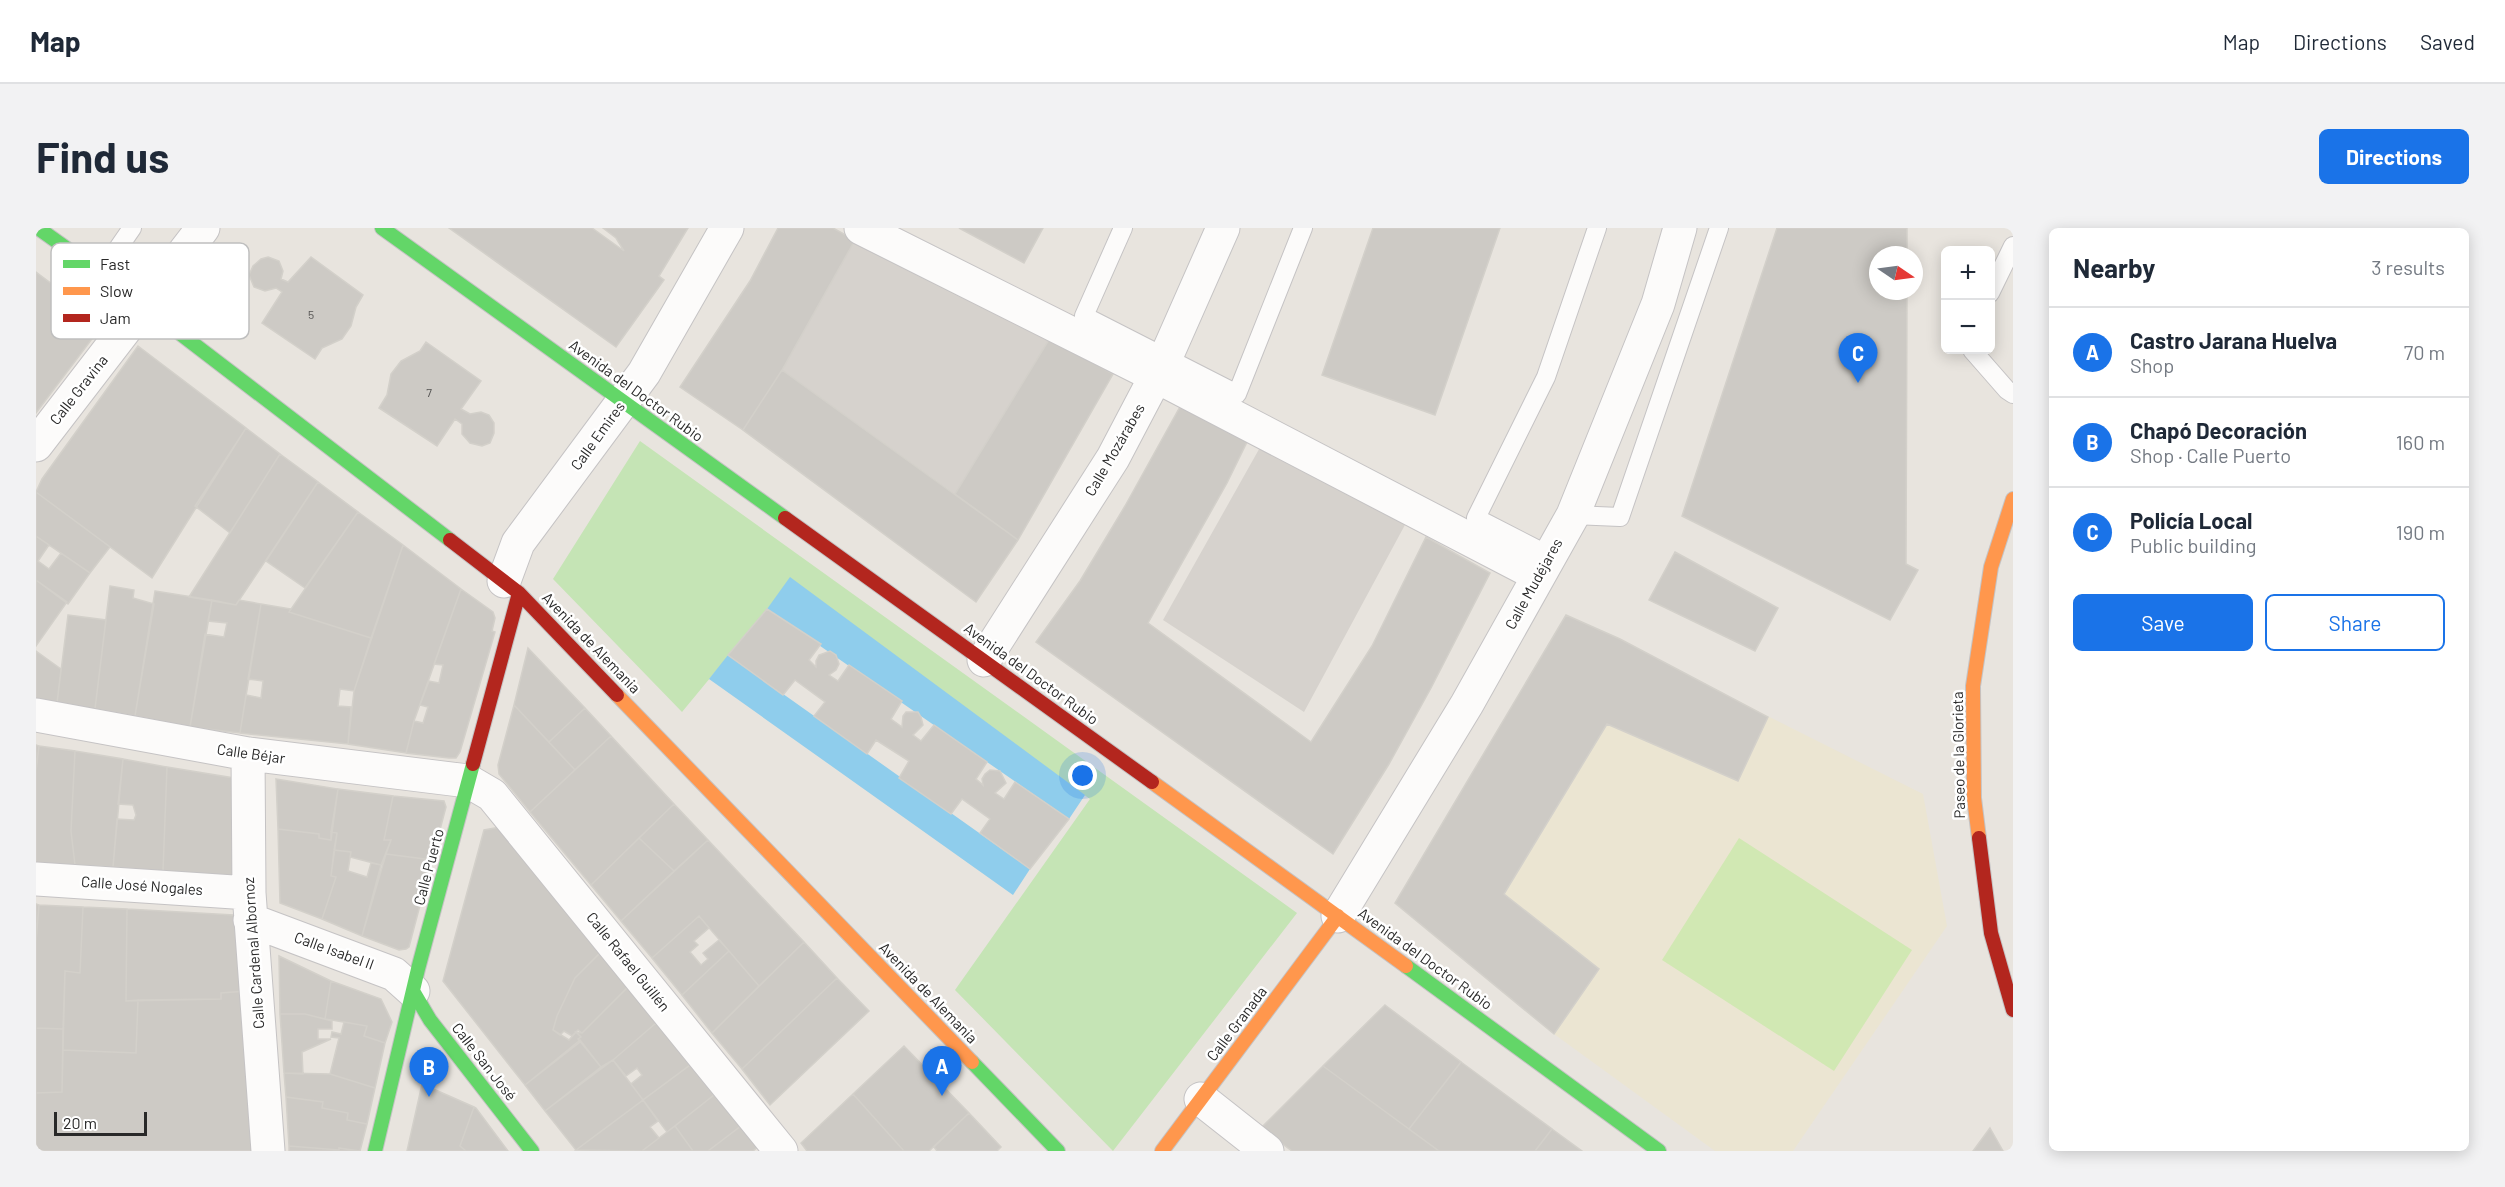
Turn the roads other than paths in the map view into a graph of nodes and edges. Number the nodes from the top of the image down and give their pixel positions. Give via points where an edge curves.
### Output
1 (38, 228) edge
2 (132, 228) edge
3 (203, 228) edge
4 (382, 228) edge
5 (727, 228) edge
6 (861, 228) edge
7 (1123, 228) edge
8 (1223, 228) edge
9 (1303, 228) edge
10 (1597, 228) edge
11 (1680, 228) edge
12 (1719, 228) edge
13 (59, 243) edge
14 (122, 243) edge
15 (192, 243) edge
16 (2013, 246) edge
17 (1995, 283) edge
18 (118, 339) edge
19 (187, 339) edge
20 (1976, 354) edge
21 (1161, 367) junction
22 (2013, 394) edge
23 (623, 402) junction
24 (36, 444) edge
25 (2013, 499) edge
26 (1573, 515) junction
27 (1543, 565) junction
28 (512, 587) junction
29 (984, 660) junction
30 (36, 715) edge
31 (248, 754) junction
32 (468, 781) junction
33 (36, 879) edge
34 (249, 907) junction
35 (1338, 916) junction
36 (413, 991) junction
37 (2013, 1010) edge
38 (1201, 1099) junction
39 (268, 1151) edge
40 (375, 1151) edge
41 (532, 1151) edge
42 (781, 1151) edge
43 (1058, 1151) edge
44 (1162, 1151) edge
45 (1267, 1151) edge
46 (1659, 1151) edge

1 - 13 main road, Avenida de Alemania
2 - 14 lane
3 - 15 street, Calle Gravina
4 - 23 main road, Avenida del Doctor Rubio
5 - 23 street, Calle Emires via 644,373
6 - 21 street
7 - 21 lane via 1084,316
8 - 21 street, Calle Mozárabes
9 - 21 lane via 1237,393
10 - 27 lane via 1546,377 1476,518
11 - 26 street, Calle Mudéjares via 1658,304
12 - 26 lane via 1620,518
16 - 17 lane
18 - 24 street, Calle Gravina
19 - 28 main road, Avenida de Alemania
20 - 22 lane
21 - 27 street
21 - 29 street, Calle Mozárabes via 1113,458
23 - 28 street, Calle Emires via 518,543
23 - 29 main road, Avenida del Doctor Rubio
25 - 37 main road, Paseo de la Glorieta via 1991,567 1973,686 1974,798 1991,933
26 - 27 street, Calle Mudéjares
27 - 35 street, Calle Mudéjares via 1467,704
28 - 32 main road, Calle Puerto
28 - 43 main road, Avenida de Alemania
29 - 35 main road, Avenida del Doctor Rubio
30 - 31 street, Calle Béjar
31 - 32 street, Calle Béjar
31 - 34 street, Calle Cardenal Albornoz
32 - 36 main road, Calle Puerto
32 - 42 street, Calle Rafael Guillén via 492,795
33 - 34 street, Calle José Nogales
34 - 36 street, Calle Isabel II via 394,974
34 - 39 street, Calle Cardenal Albornoz
35 - 38 main road, Calle Granada
35 - 46 main road, Avenida del Doctor Rubio
36 - 40 main road, Calle Puerto
36 - 41 main road, Calle San José via 430,1020
38 - 44 main road, Calle Granada
38 - 45 street

